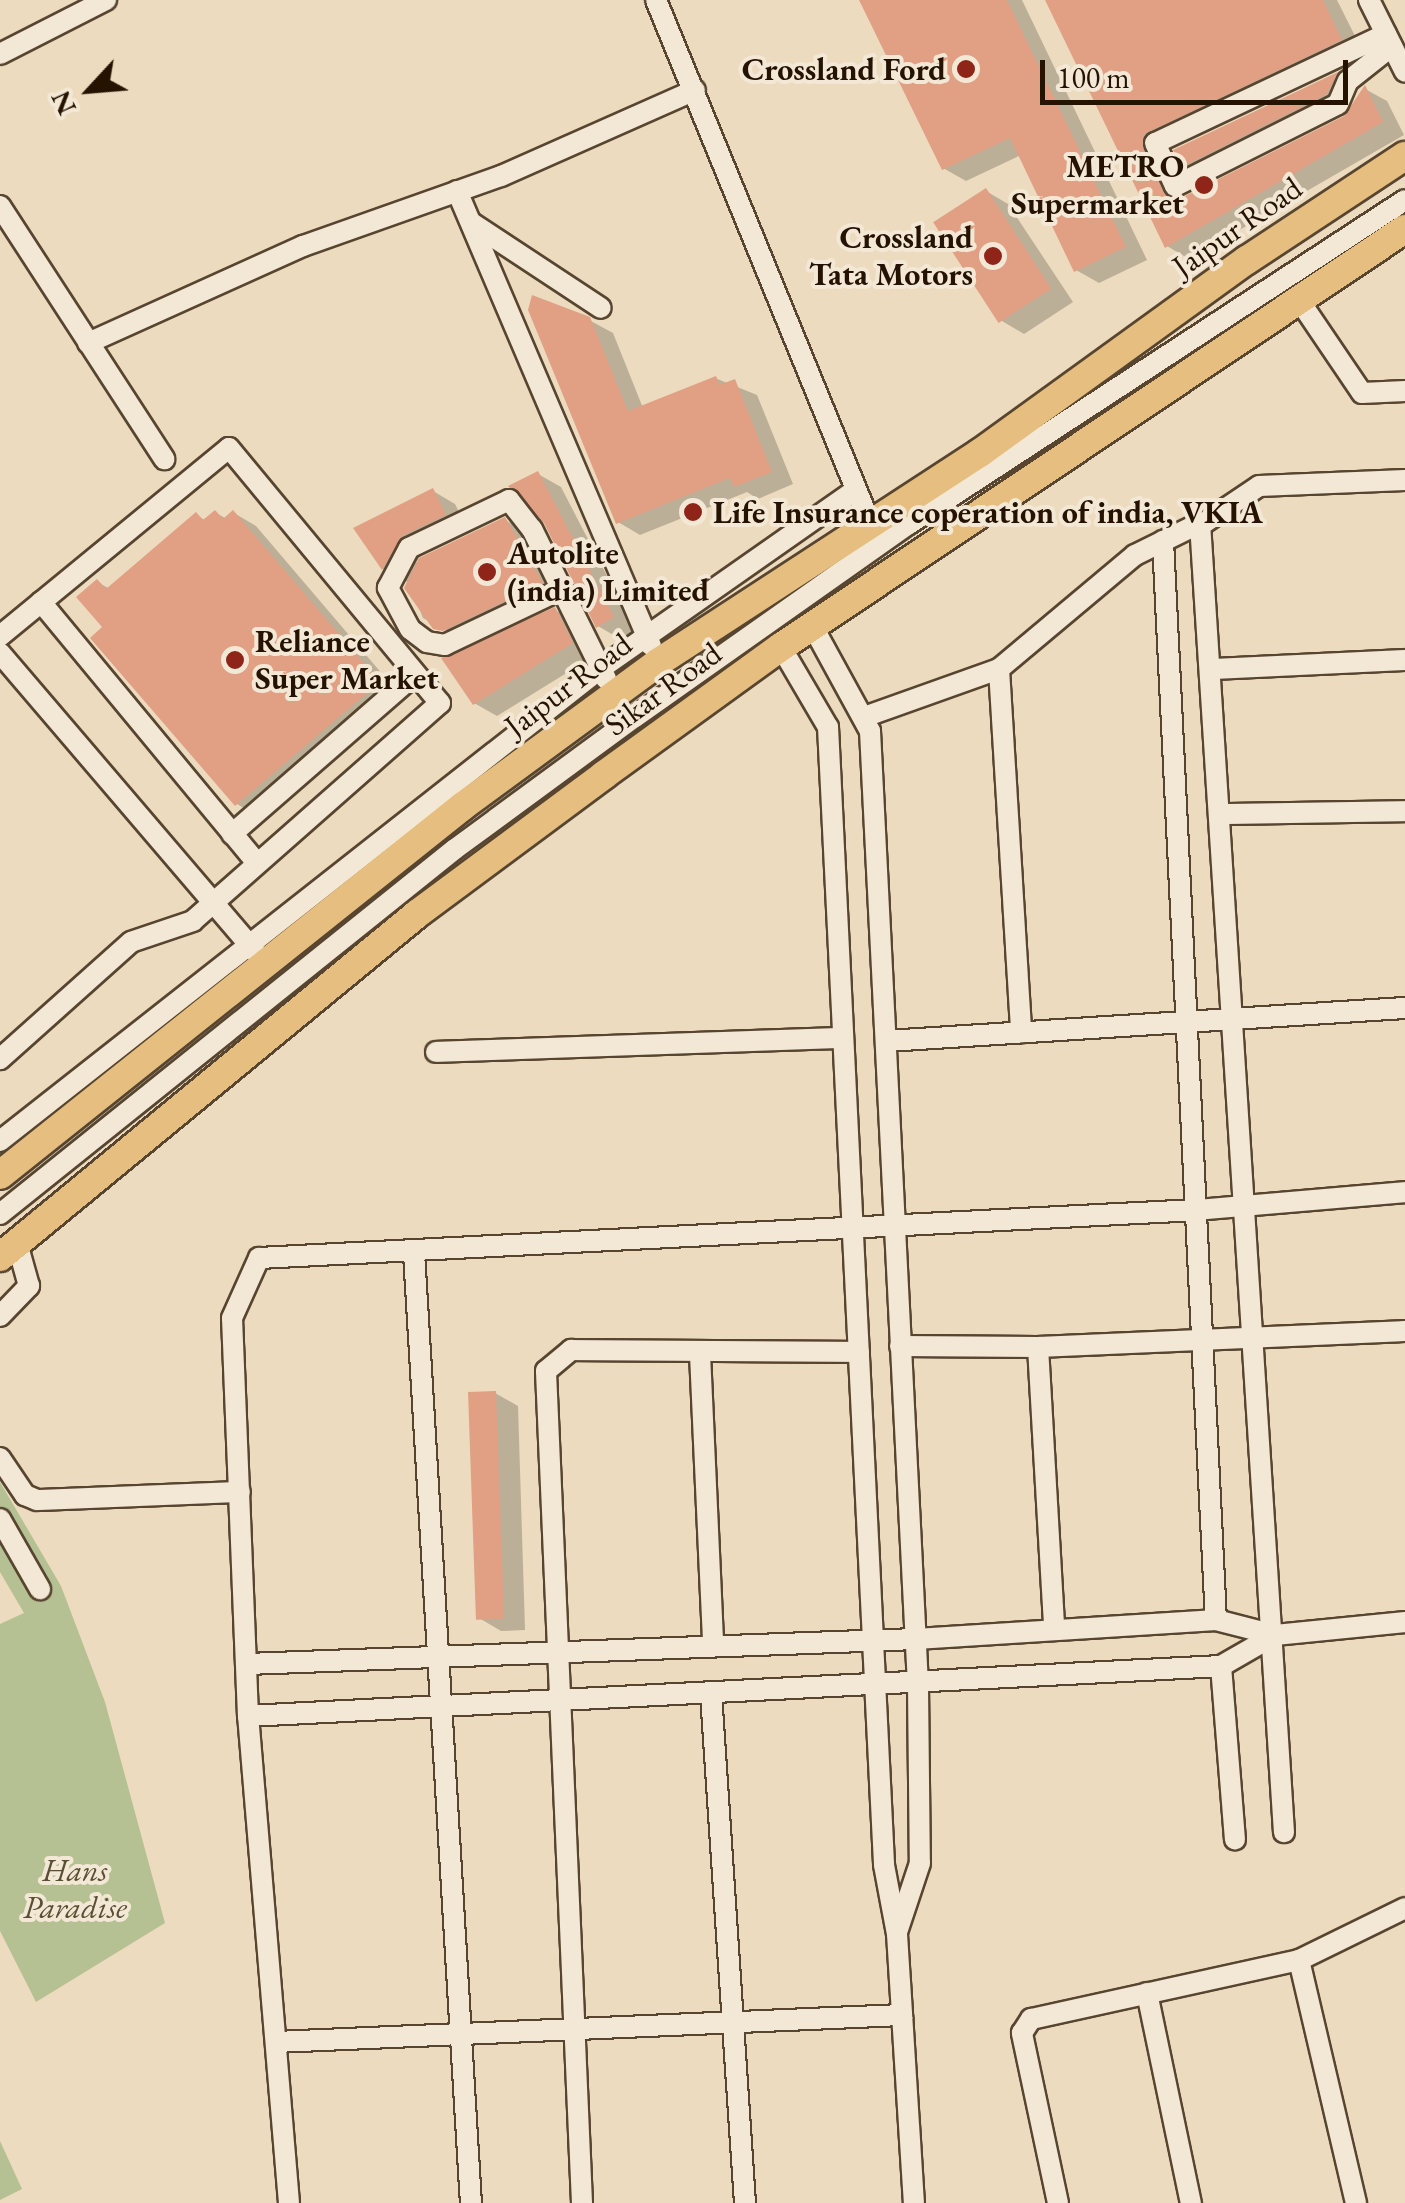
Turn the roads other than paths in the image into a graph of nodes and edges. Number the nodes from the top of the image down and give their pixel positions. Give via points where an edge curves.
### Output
1 (106, 0) edge
2 (656, 0) edge
3 (1369, 0) edge
4 (1389, 40) junction
5 (0, 54) edge
6 (1405, 72) edge
7 (695, 90) junction
8 (1405, 156) edge
9 (457, 192) junction
10 (1405, 200) edge
11 (0, 206) edge
12 (470, 222) junction
13 (1405, 228) edge
14 (1299, 300) junction
15 (602, 308) dead end
16 (88, 343) junction
17 (1405, 391) edge
18 (164, 459) dead end
19 (1405, 480) edge
20 (856, 490) junction
21 (870, 523) junction
22 (1200, 525) junction
23 (1163, 542) junction
24 (558, 591) junction
25 (41, 602) junction
26 (814, 627) junction
27 (646, 635) junction
28 (0, 636) edge
29 (781, 647) junction
30 (0, 653) edge
31 (1405, 660) edge
32 (659, 662) junction
33 (600, 669) junction
34 (999, 669) junction
35 (1213, 669) junction
36 (414, 675) junction
37 (616, 694) junction
38 (864, 716) junction
39 (1405, 811) edge
40 (1222, 814) junction
41 (232, 834) junction
42 (256, 862) junction
43 (214, 905) junction
44 (257, 954) junction
45 (1405, 1008) edge
46 (1235, 1020) junction
47 (1186, 1024) junction
48 (1020, 1032) junction
49 (842, 1038) junction
50 (887, 1042) junction
51 (436, 1052) dead end
52 (0, 1060) edge
53 (0, 1141) edge
54 (0, 1175) edge
55 (1405, 1192) edge
56 (1245, 1207) junction
57 (1196, 1210) junction
58 (0, 1214) edge
59 (895, 1224) junction
60 (852, 1226) junction
61 (8, 1250) edge
62 (414, 1253) junction
63 (0, 1316) edge
64 (1405, 1331) edge
65 (1252, 1333) junction
66 (1202, 1336) junction
67 (900, 1346) junction
68 (1038, 1347) junction
69 (859, 1352) junction
70 (700, 1354) junction
71 (0, 1458) edge
72 (240, 1492) junction
73 (0, 1519) edge
74 (40, 1590) dead end
75 (1216, 1620) junction
76 (1405, 1622) edge
77 (1054, 1627) junction
78 (1275, 1635) junction
79 (916, 1639) junction
80 (877, 1640) junction
81 (713, 1645) junction
82 (556, 1647) junction
83 (440, 1656) junction
84 (247, 1664) junction
85 (1222, 1666) junction
86 (918, 1686) junction
87 (880, 1687) junction
88 (711, 1694) junction
89 (562, 1701) junction
90 (438, 1707) junction
91 (248, 1716) junction
92 (1284, 1832) dead end
93 (1235, 1839) dead end
94 (1405, 1908) edge
95 (897, 1934) junction
96 (1300, 1960) junction
97 (1147, 1993) junction
98 (902, 2016) junction
99 (733, 2022) junction
100 (575, 2029) junction
101 (459, 2034) junction
102 (276, 2042) junction
103 (284, 2198) edge
104 (470, 2203) edge
105 (582, 2203) edge
106 (745, 2203) edge
107 (914, 2203) edge
108 (1058, 2203) edge
109 (1191, 2203) edge
110 (1356, 2203) edge

1 - 5 street
2 - 7 street
3 - 4 street
4 - 4 street via 1348,81 1338,104 1175,186 1155,143
4 - 6 street
7 - 9 street
7 - 20 street
8 - 21 main road, Jaipur Road
9 - 12 street
9 - 16 street via 303,246
10 - 58 street via 909,524 554,775
11 - 16 street
12 - 15 street
12 - 27 street
13 - 14 main road, Sikar Road
14 - 17 street via 1362,393
14 - 26 main road, Sikar Road
16 - 18 street
19 - 22 street via 1259,486
20 - 21 street
20 - 27 street
21 - 32 main road, Jaipur Road
22 - 23 street
22 - 35 street
23 - 34 street via 1135,555
23 - 47 street
24 - 24 street via 532,528 508,500 409,548 388,588 410,629 426,642 446,645
24 - 33 street
25 - 28 street
25 - 36 street via 229,448
25 - 41 street
26 - 29 main road, Sikar Road
26 - 38 street
27 - 32 street
27 - 33 street
29 - 49 street via 828,727
29 - 61 main road, Sikar Road via 416,914
30 - 43 street
31 - 35 street
32 - 37 main road, Jaipur Road
33 - 37 street
33 - 44 street
34 - 38 street
34 - 48 street
35 - 40 street
36 - 41 street
36 - 42 street via 440,703
37 - 44 main road, Jaipur Road
38 - 50 street
39 - 40 street
40 - 46 street
41 - 42 street
42 - 43 street
43 - 44 street
43 - 52 street via 193,922 131,942
44 - 53 street
44 - 54 main road, Jaipur Road
45 - 46 street
46 - 47 street
46 - 56 street
47 - 48 street
47 - 57 street
48 - 50 street
49 - 51 street
49 - 60 street
50 - 59 street
55 - 56 street
56 - 57 street
56 - 65 street
57 - 59 street
57 - 66 street
59 - 60 street
59 - 67 street
60 - 62 street
60 - 69 street
61 - 63 street via 29,1286
62 - 72 street via 259,1258 232,1318
62 - 83 street
64 - 65 street
65 - 66 street
65 - 78 street
66 - 68 street
66 - 75 street
67 - 68 street
67 - 79 street
68 - 77 street
69 - 70 street
69 - 80 street
70 - 81 street
70 - 82 street via 571,1350 546,1371
71 - 72 street via 25,1495 37,1500
72 - 84 street
73 - 74 street
75 - 77 street
75 - 78 street
76 - 78 street
77 - 79 street
78 - 85 street
78 - 92 street
79 - 80 street
79 - 86 street
80 - 81 street
80 - 87 street
81 - 82 street
82 - 83 street
82 - 89 street
83 - 84 street
83 - 90 street
84 - 91 street
85 - 86 street
85 - 93 street
86 - 87 street
86 - 95 street via 920,1863
87 - 88 street
87 - 95 street via 884,1865
88 - 89 street
88 - 99 street
89 - 90 street
89 - 100 street
90 - 91 street
90 - 101 street
91 - 102 street
94 - 96 street
95 - 98 street
96 - 97 street
96 - 110 street
97 - 108 street via 1036,2016 1025,2024
97 - 109 street
98 - 99 street
98 - 107 street
99 - 100 street
99 - 106 street
100 - 101 street
100 - 105 street
101 - 102 street
101 - 104 street
102 - 103 street

